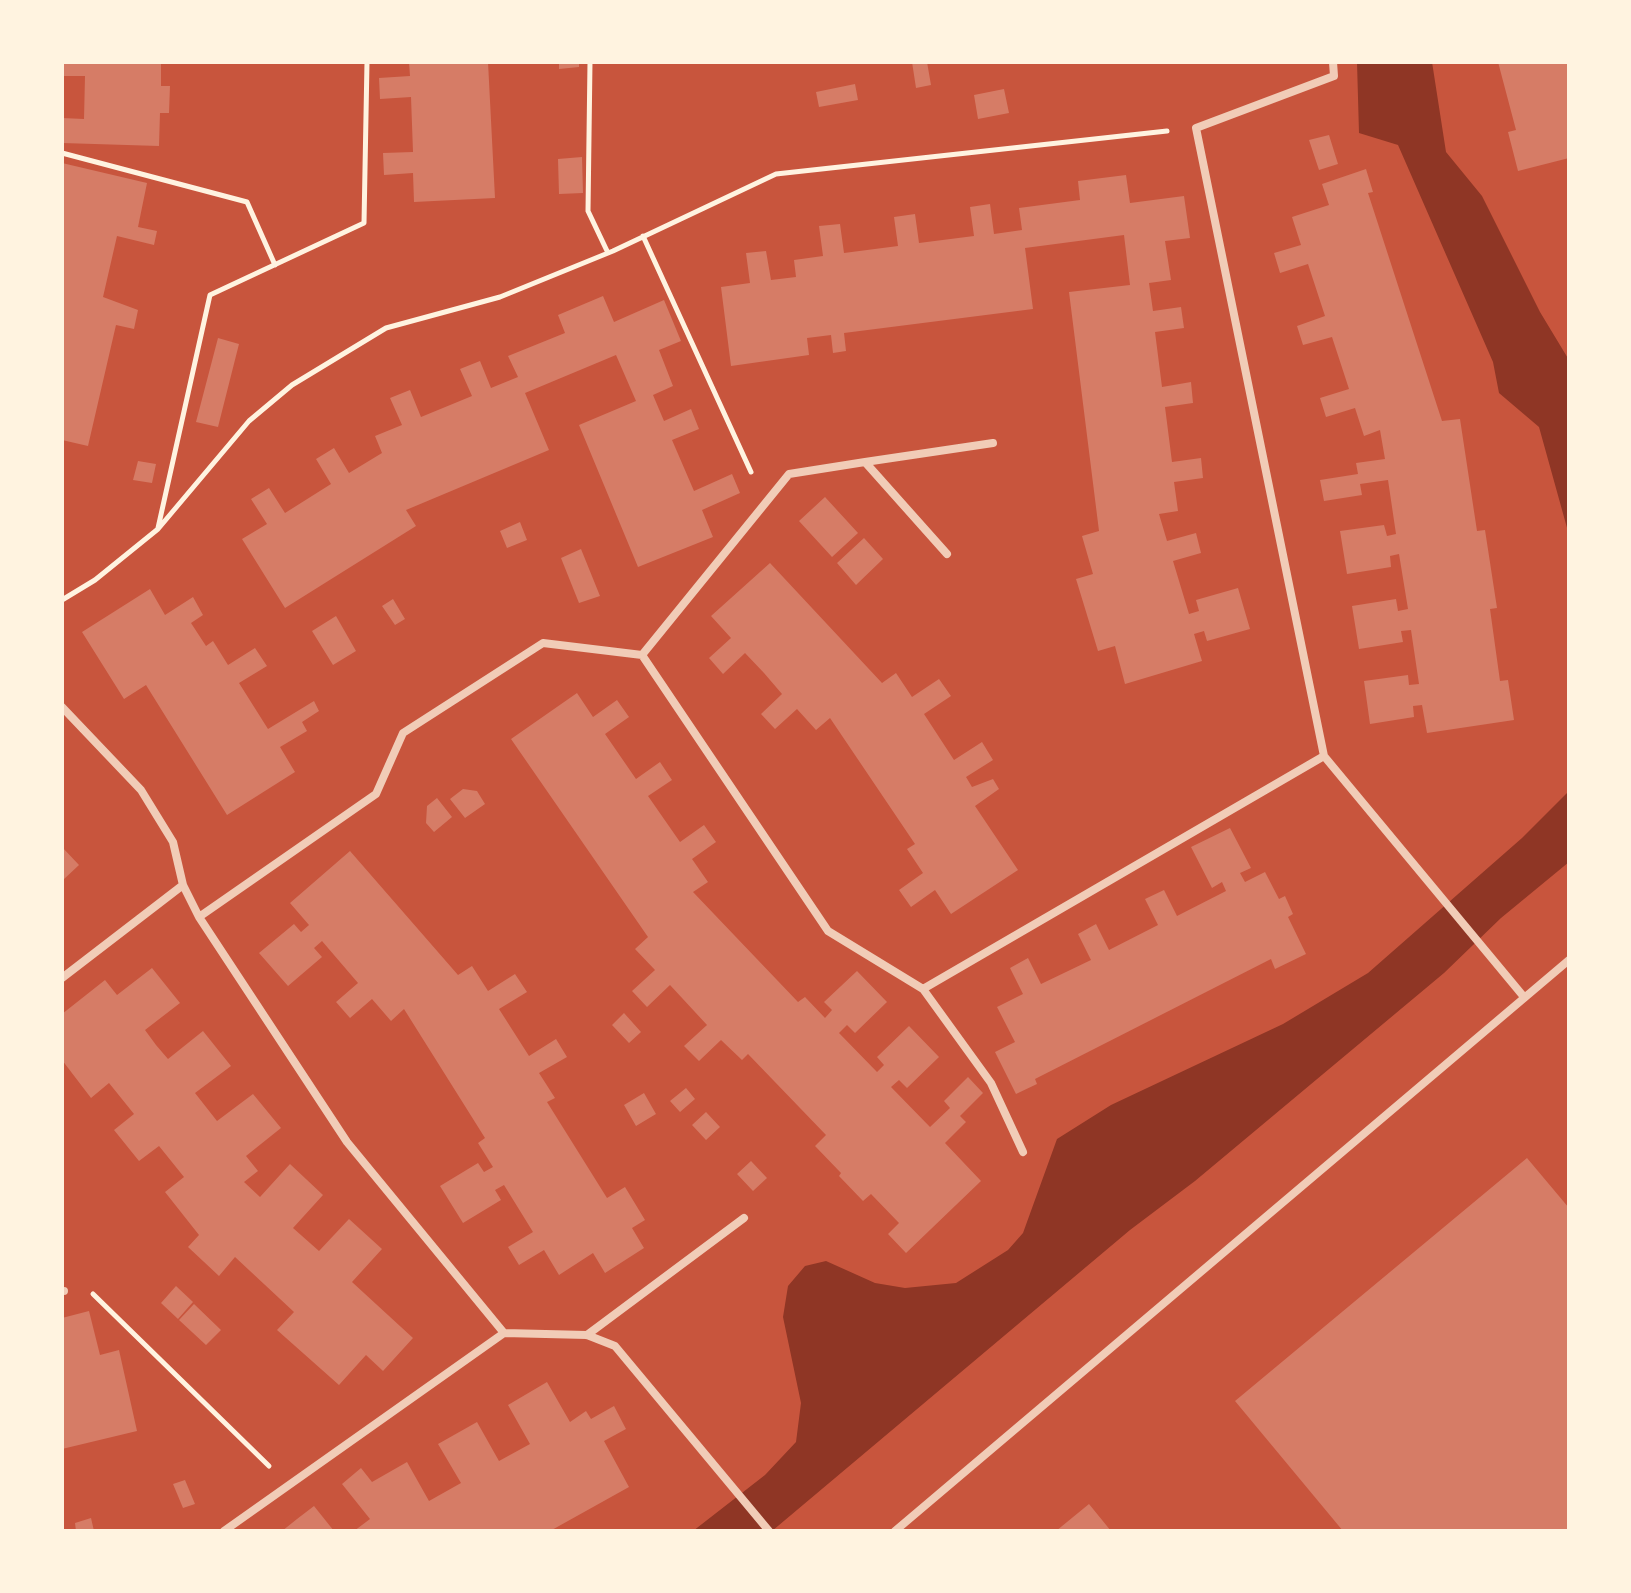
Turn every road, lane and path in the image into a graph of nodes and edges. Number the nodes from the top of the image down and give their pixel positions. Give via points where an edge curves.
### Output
1 (367, 62) edge
2 (590, 62) edge
3 (1333, 62) edge
4 (1196, 128) junction
5 (62, 153) edge
6 (643, 236) junction
7 (608, 253) junction
8 (275, 265) junction
9 (993, 443) dead end
10 (865, 462) junction
11 (765, 503) junction
12 (158, 529) junction
13 (947, 554) dead end
14 (62, 600) edge
15 (642, 655) junction
16 (62, 707) edge
17 (1324, 756) junction
18 (183, 885) junction
19 (199, 917) junction
20 (1569, 960) edge
21 (62, 978) edge
22 (923, 989) junction
23 (1524, 997) junction
24 (1023, 1152) dead end
25 (744, 1218) dead end
26 (63, 1291) edge
27 (504, 1333) junction
28 (587, 1335) junction
29 (289, 1486) junction
30 (224, 1531) edge
31 (769, 1531) edge
32 (895, 1531) edge

1 - 8 path via 364,223
2 - 7 path via 588,211
3 - 4 street via 1334,76
4 - 6 path via 776,174
4 - 17 street
5 - 8 path via 247,202
6 - 7 path
6 - 11 path
7 - 12 path via 500,297 386,328 292,385 249,421
8 - 12 path via 210,295
9 - 10 street
10 - 11 street via 789,474
10 - 13 street
11 - 15 street
12 - 14 path
15 - 19 street via 543,643 403,733 376,794
15 - 22 street via 828,931
16 - 18 street via 141,790 173,842
17 - 22 street
17 - 23 street
18 - 19 street
18 - 21 street
19 - 27 street via 347,1142
20 - 23 street
22 - 24 street via 991,1083
23 - 32 street
25 - 28 street
26 - 29 path via 85,1286
27 - 28 street
27 - 29 street
28 - 31 street via 615,1346
29 - 30 street

